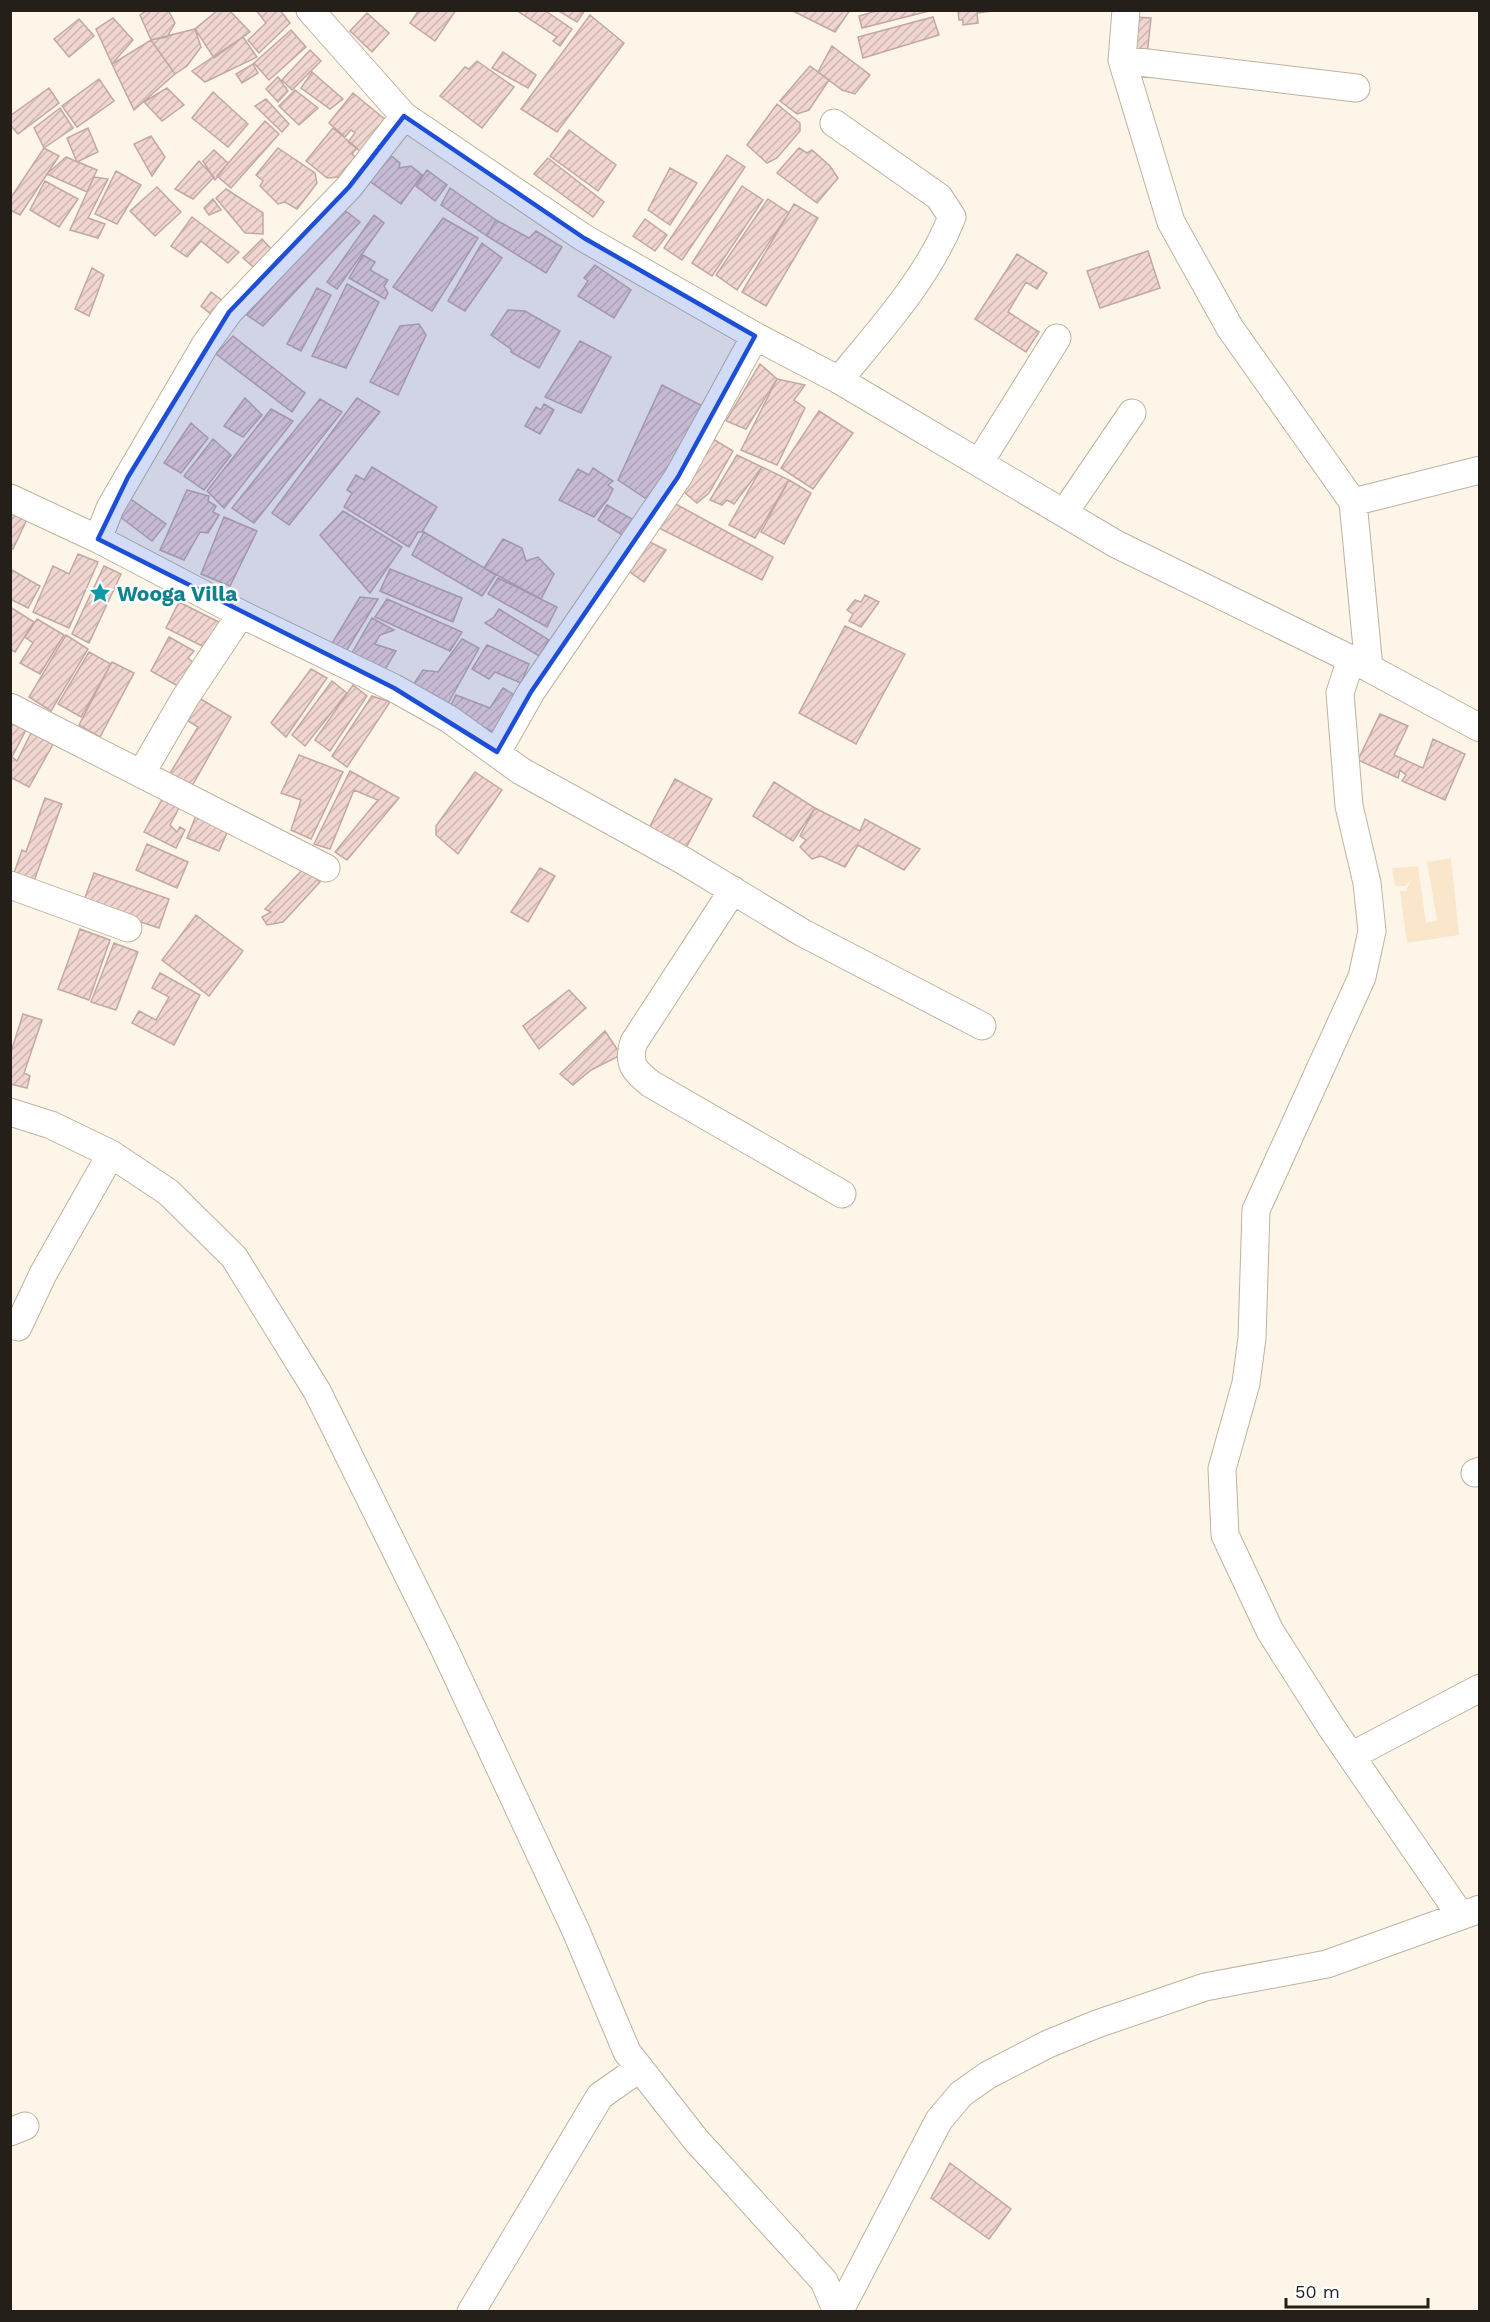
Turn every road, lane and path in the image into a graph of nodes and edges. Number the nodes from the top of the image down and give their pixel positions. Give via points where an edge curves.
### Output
1 (1126, 10) edge
2 (319, 14) edge
3 (1122, 60) junction
4 (1356, 88) dead end
5 (404, 116) junction
6 (834, 123) dead end
7 (755, 336) junction
8 (1057, 338) dead end
9 (839, 380) junction
10 (1132, 413) dead end
11 (979, 463) junction
12 (1479, 470) edge
13 (10, 498) edge
14 (1353, 502) junction
15 (1064, 513) junction
16 (98, 539) junction
17 (241, 614) junction
18 (1360, 663) junction
19 (10, 707) edge
20 (1479, 728) edge
21 (496, 753) junction
22 (141, 774) junction
23 (326, 868) dead end
24 (10, 885) edge
25 (733, 890) junction
26 (128, 928) dead end
27 (982, 1026) dead end
28 (10, 1112) edge
29 (111, 1154) junction
30 (842, 1194) dead end
31 (18, 1327) dead end
32 (1479, 1688) edge
33 (1351, 1756) junction
34 (1470, 1912) edge
35 (640, 2068) junction
36 (471, 2312) edge
37 (838, 2312) edge

1 - 3 street
2 - 5 street
3 - 4 street
3 - 14 street via 1171,222 1230,328
5 - 7 street via 584,238
5 - 16 street via 349,187 229,312 205,345 110,508
6 - 9 street via 939,197 952,217 945,236 904,300
7 - 9 street
7 - 21 street via 678,477 531,692
8 - 11 street
9 - 11 street
10 - 15 street
11 - 15 street
12 - 14 street
13 - 16 street
14 - 18 street
15 - 18 street via 1116,544
16 - 17 street
17 - 21 street via 394,688 449,719
17 - 22 street
18 - 20 street
18 - 33 street via 1340,693 1349,806 1367,883 1372,931 1362,977 1256,1210 1252,1338 1246,1383 1222,1469 1225,1535 1270,1631
19 - 22 street
21 - 25 street via 521,771
22 - 23 street
24 - 26 street
25 - 27 street via 803,933
25 - 30 street via 634,1042 629,1055 633,1070
28 - 29 street via 51,1125
29 - 31 street via 43,1274
29 - 35 street via 168,1192 234,1257 317,1391 449,1659 571,1920 627,2052
32 - 33 street
33 - 34 street
34 - 37 street via 1327,1964 1205,1987 1153,2004 1048,2044 988,2075 961,2094 939,2120
35 - 36 street via 600,2096
35 - 37 street via 696,2140 824,2281

